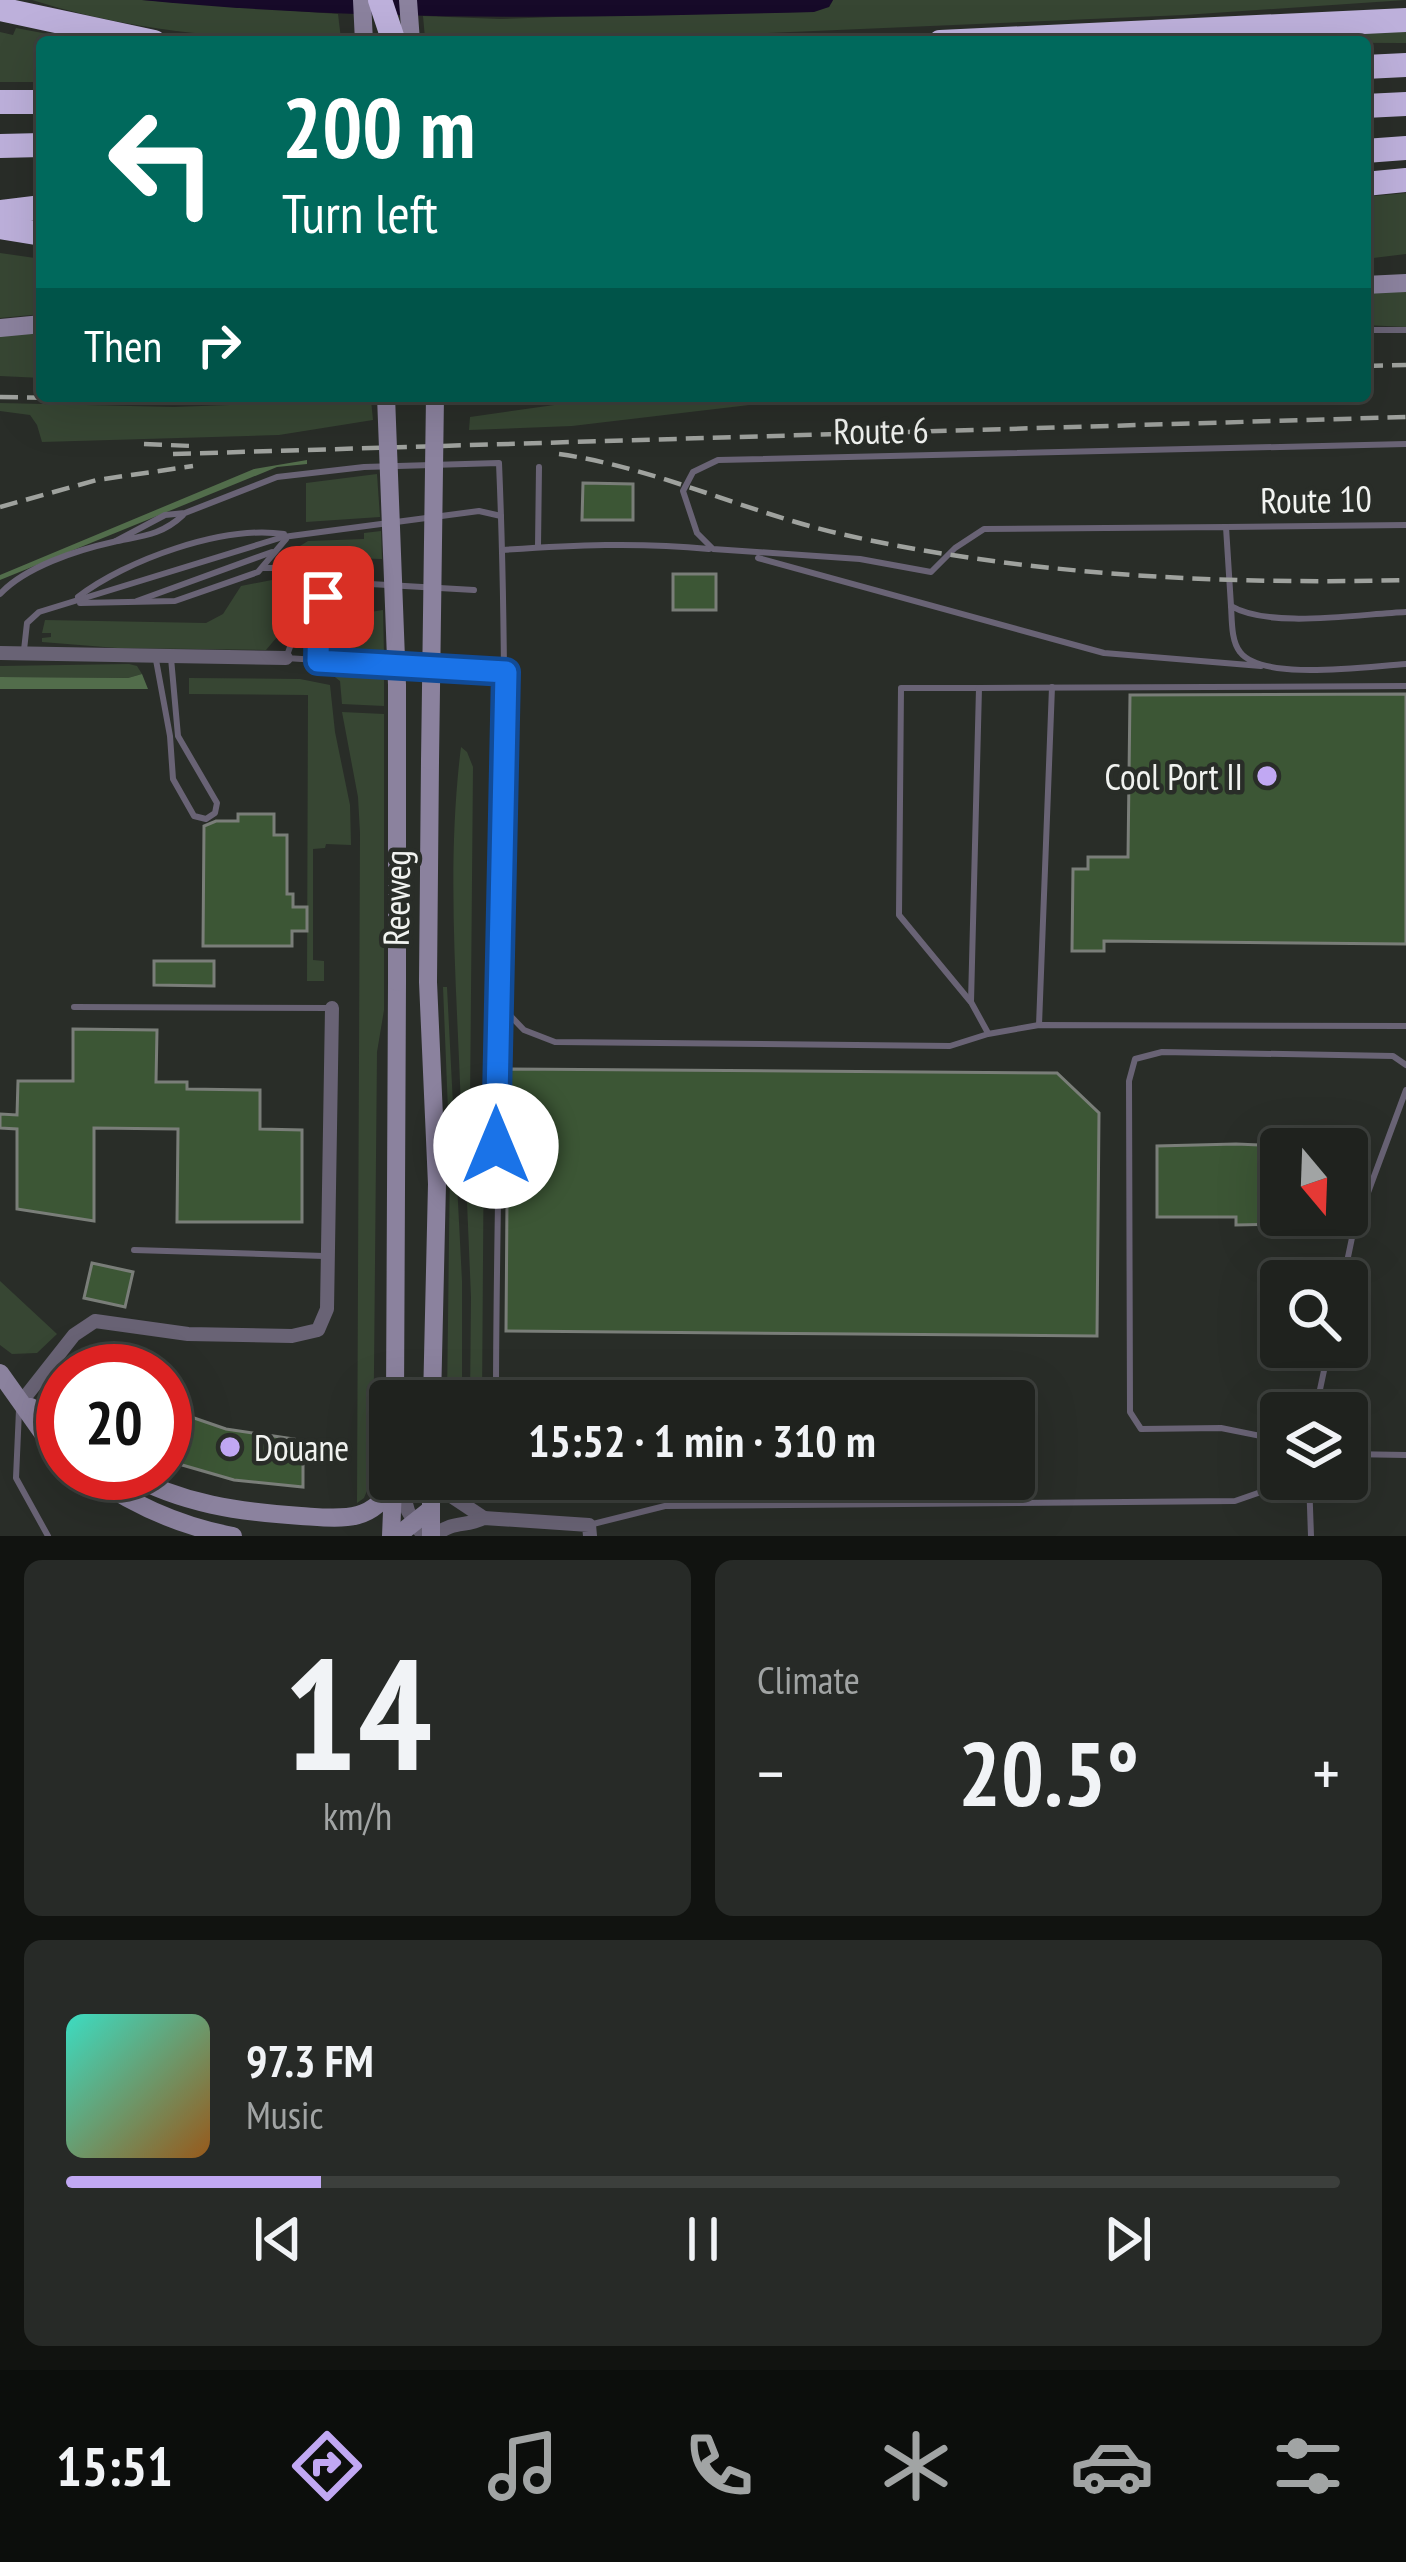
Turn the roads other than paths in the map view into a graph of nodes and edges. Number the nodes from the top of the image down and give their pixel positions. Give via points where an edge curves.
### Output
1 (408, 0) edge
2 (371, 2) edge
3 (0, 9) edge
4 (1406, 20) edge
5 (126, 36) edge
6 (365, 36) edge
7 (391, 36) edge
8 (411, 36) edge
9 (1067, 36) edge
10 (1406, 65) edge
11 (1371, 67) edge
12 (0, 102) edge
13 (36, 102) edge
14 (1406, 104) edge
15 (1371, 106) edge
16 (36, 145) edge
17 (0, 146) edge
18 (1406, 148) edge
19 (1371, 151) edge
20 (1406, 180) edge
21 (1371, 183) edge
22 (36, 208) edge
23 (0, 212) edge
24 (0, 227) edge
25 (36, 233) edge
26 (1406, 284) edge
27 (1371, 285) edge
28 (36, 325) edge
29 (0, 328) edge
30 (1371, 330) edge
31 (1406, 330) edge
32 (386, 402) edge
33 (435, 402) edge
34 (1406, 444) edge
35 (538, 467) dead end
36 (501, 516) junction
37 (1406, 525) edge
38 (1226, 527) junction
39 (291, 535) junction
40 (538, 546) junction
41 (277, 549) junction
42 (713, 549) junction
43 (502, 550) junction
44 (743, 554) junction
45 (263, 568) junction
46 (474, 590) dead end
47 (0, 594) edge
48 (70, 602) junction
49 (128, 604) junction
50 (1231, 606) junction
51 (1406, 612) edge
52 (0, 653) edge
53 (24, 653) junction
54 (163, 656) junction
55 (286, 658) junction
56 (318, 661) junction
57 (1406, 664) edge
58 (1261, 666) junction
59 (506, 672) junction
60 (1406, 686) edge
61 (979, 688) junction
62 (1052, 688) junction
63 (971, 1002) junction
64 (500, 1004) junction
65 (74, 1007) dead end
66 (332, 1008) joint
67 (1039, 1025) junction
68 (1406, 1026) edge
69 (988, 1034) junction
70 (1406, 1065) edge
71 (1406, 1090) edge
72 (134, 1250) dead end
73 (328, 1256) junction
74 (1347, 1260) edge
75 (0, 1373) edge
76 (395, 1380) edge
77 (432, 1380) edge
78 (496, 1380) edge
79 (22, 1401) junction
80 (36, 1411) edge
81 (36, 1422) edge
82 (1260, 1436) edge
83 (1368, 1454) edge
84 (1406, 1455) edge
85 (1260, 1492) edge
86 (134, 1500) edge
87 (192, 1500) edge
88 (382, 1500) edge
89 (395, 1500) edge
90 (407, 1500) edge
91 (432, 1500) edge
92 (457, 1500) edge
93 (1310, 1500) edge
94 (484, 1517) junction
95 (589, 1530) edge
96 (427, 1533) edge
97 (48, 1536) edge
98 (233, 1536) edge
99 (394, 1536) edge
100 (1311, 1536) edge

1 - 8 main road
2 - 6 main road
2 - 7 highway
3 - 5 highway
4 - 9 highway
10 - 11 highway
12 - 13 highway
14 - 15 highway
16 - 17 highway
18 - 19 highway
20 - 21 highway
22 - 23 highway
24 - 25 highway
26 - 27 main road
28 - 29 main road
30 - 31 lane
32 - 76 main road, Reeweg, bridge via 396,663
33 - 77 main road, Reeweg, bridge
34 - 42 lane, Route 6 via 718,460 693,472 683,491 697,533
35 - 40 lane
36 - 39 lane via 479,511
36 - 43 lane
36 - 47 lane via 499,463 296,474 165,515
37 - 38 lane, Route 10
38 - 44 lane, Route 10 via 984,530 931,572
38 - 50 lane
39 - 41 lane
39 - 48 lane
39 - 48 lane via 243,531 146,560
40 - 42 lane
40 - 43 lane
41 - 45 lane
41 - 49 lane
42 - 44 lane
43 - 59 lane
44 - 58 lane via 1104,653
45 - 49 lane via 175,602
45 - 55 lane via 293,581 298,625
46 - 56 lane via 353,583 323,597
48 - 49 lane
48 - 53 lane via 32,616
50 - 51 lane via 1249,616
50 - 58 lane via 1236,646
52 - 53 street
53 - 54 street
54 - 54 lane via 173,779 194,817 206,819 217,803 178,736
54 - 55 street
55 - 56 lane
56 - 59 lane
57 - 58 lane
59 - 64 lane
60 - 62 lane
61 - 62 lane
61 - 63 lane
61 - 63 lane via 901,688 899,915
62 - 67 lane
63 - 69 lane
64 - 69 lane via 524,1030 555,1042 950,1046
64 - 78 lane
65 - 66 lane
66 - 73 street
67 - 68 lane
67 - 69 lane
70 - 82 lane via 1370,1056 1162,1052 1135,1059 1130,1412 1141,1429
71 - 74 lane
72 - 73 lane
73 - 79 street via 326,1318 318,1330 188,1334 95,1321 74,1335
75 - 79 main road
79 - 80 main road
79 - 81 main road
79 - 97 lane via 16,1478
83 - 84 lane
85 - 95 lane via 1235,1501 665,1506
86 - 98 main road
87 - 88 main road via 312,1517 359,1515
89 - 99 main road
90 - 96 street
91 - 96 main road
92 - 94 street
93 - 100 lane
94 - 95 street
94 - 96 street
96 - 99 main road

